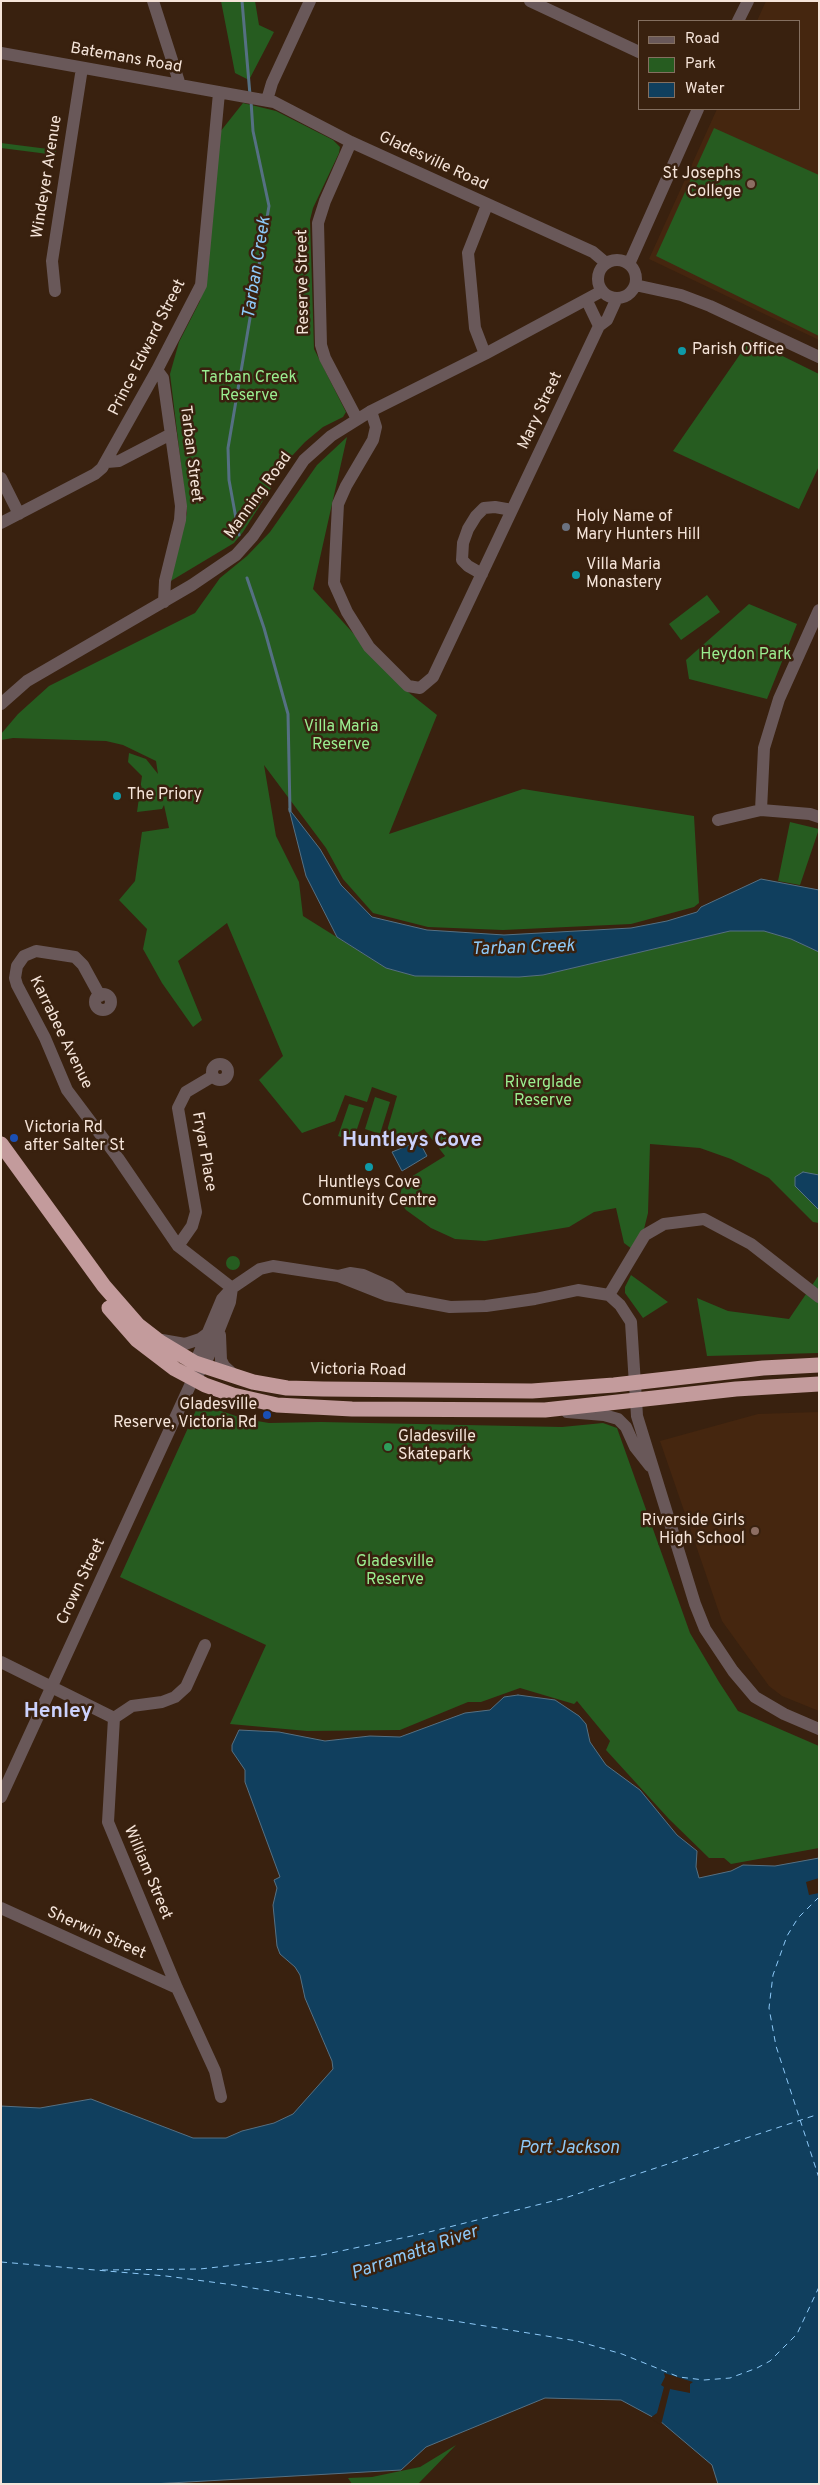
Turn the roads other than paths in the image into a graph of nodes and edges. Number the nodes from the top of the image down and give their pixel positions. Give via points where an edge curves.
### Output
1 (153, 1) edge
2 (310, 1) edge
3 (530, 1) edge
4 (748, 1) edge
5 (738, 20) edge
6 (638, 52) edge
7 (1, 54) edge
8 (82, 68) junction
9 (180, 86) junction
10 (219, 93) junction
11 (244, 97) joint
12 (265, 100) junction
13 (698, 110) edge
14 (351, 142) junction
15 (487, 206) junction
16 (606, 263) junction
17 (629, 264) junction
18 (635, 285) junction
19 (55, 291) dead end
20 (602, 291) junction
21 (617, 298) junction
22 (586, 301) junction
23 (600, 326) junction
24 (485, 354) junction
25 (819, 356) edge
26 (157, 370) junction
27 (371, 411) junction
28 (357, 419) junction
29 (171, 434) junction
30 (107, 462) junction
31 (1, 478) edge
32 (512, 510) junction
33 (20, 514) junction
34 (1, 523) edge
35 (482, 574) junction
36 (164, 602) junction
37 (819, 610) edge
38 (1, 704) edge
39 (761, 810) junction
40 (819, 817) edge
41 (718, 820) dead end
42 (100, 996) dead end
43 (213, 1076) dead end
44 (1, 1144) edge
45 (1, 1161) edge
46 (178, 1246) junction
47 (232, 1288) junction
48 (609, 1295) junction
49 (819, 1297) edge
50 (220, 1328) junction
51 (208, 1333) junction
52 (150, 1336) junction
53 (200, 1364) junction
54 (819, 1365) edge
55 (193, 1379) junction
56 (634, 1382) junction
57 (256, 1383) junction
58 (819, 1384) edge
59 (634, 1400) junction
60 (545, 1410) junction
61 (655, 1472) junction
62 (204, 1645) dead end
63 (1, 1662) edge
64 (53, 1686) junction
65 (114, 1718) junction
66 (819, 1729) edge
67 (1, 1798) edge
68 (1, 1908) edge
69 (177, 1988) junction
70 (221, 2097) dead end

1 - 9 street
2 - 12 street
3 - 6 street
4 - 5 street
7 - 8 street, Batemans Road
8 - 9 street, Batemans Road
8 - 19 street, Windeyer Avenue via 52,261
9 - 10 street, Batemans Road
10 - 11 street, Batemans Road
10 - 26 street, Prince Edward Street via 201,285
11 - 12 street, Gladesville Road
12 - 14 street, Gladesville Road
13 - 17 street
14 - 15 street, Gladesville Road
14 - 28 street, Reserve Street via 318,223 321,345
15 - 16 street, Gladesville Road via 593,252
15 - 24 street via 468,253 475,328
16 - 17 street via 618,260
16 - 20 street via 598,276
17 - 18 street via 635,274
18 - 21 street via 626,296
18 - 25 street via 681,295 710,306
20 - 21 street
20 - 22 street, Manning Road
21 - 23 street, Mary Street via 607,320
22 - 23 street
22 - 24 street, Manning Road
23 - 32 street, Mary Street
24 - 27 street, Manning Road
26 - 29 street, Tarban Street via 163,378
26 - 30 street, Prince Edward Street
27 - 28 street, Manning Road
27 - 35 street, Mary Street via 376,427 373,440 338,504 334,583 368,646 408,686 420,688 433,677
28 - 36 street, Manning Road via 304,460 253,536 236,555
29 - 30 street via 119,462
29 - 36 street, Tarban Street via 181,514 165,582
30 - 33 street, Prince Edward Street via 95,474
31 - 33 street
32 - 35 street, Mary Street
32 - 35 street via 484,508 468,529 462,560
33 - 34 street, Prince Edward Street
36 - 38 street, Manning Road via 27,682
37 - 39 street via 779,699 764,748
39 - 40 street
39 - 41 street
42 - 46 street, Karrabee Avenue via 75,956 36,951 24,956 17,966 17,985 67,1090
43 - 46 street, Fryar Place via 186,1092 178,1108 196,1212 192,1226
44 - 52 highway, Victoria Road via 120,1307
45 - 55 highway via 124,1326 154,1354
46 - 47 street, Karrabee Avenue
47 - 48 street via 249,1275 273,1266 338,1276 386,1296 423,1303 486,1306 578,1290
47 - 50 street
47 - 51 street via 222,1299
48 - 49 street via 645,1235 664,1224 704,1219 751,1244
48 - 56 street via 628,1314 631,1322
50 - 53 street
50 - 57 street via 220,1354 224,1366 239,1377
51 - 52 street via 184,1344
51 - 53 street
52 - 53 highway, Victoria Road
53 - 55 street, Crown Street
53 - 57 highway, Victoria Road
54 - 56 highway, Victoria Road
55 - 60 highway via 233,1395 277,1405
55 - 64 street, Crown Street
56 - 57 highway, Victoria Road via 532,1391 287,1388
56 - 59 street
58 - 59 highway
59 - 60 highway
59 - 61 street
60 - 61 street via 618,1419
61 - 66 street via 695,1604 717,1648 755,1698
62 - 65 street via 186,1687 175,1697 132,1706
63 - 64 street
64 - 65 street
64 - 67 street, Crown Street
65 - 69 street, William Street via 108,1822
68 - 69 street, Sherwin Street
69 - 70 street, William Street via 215,2071

